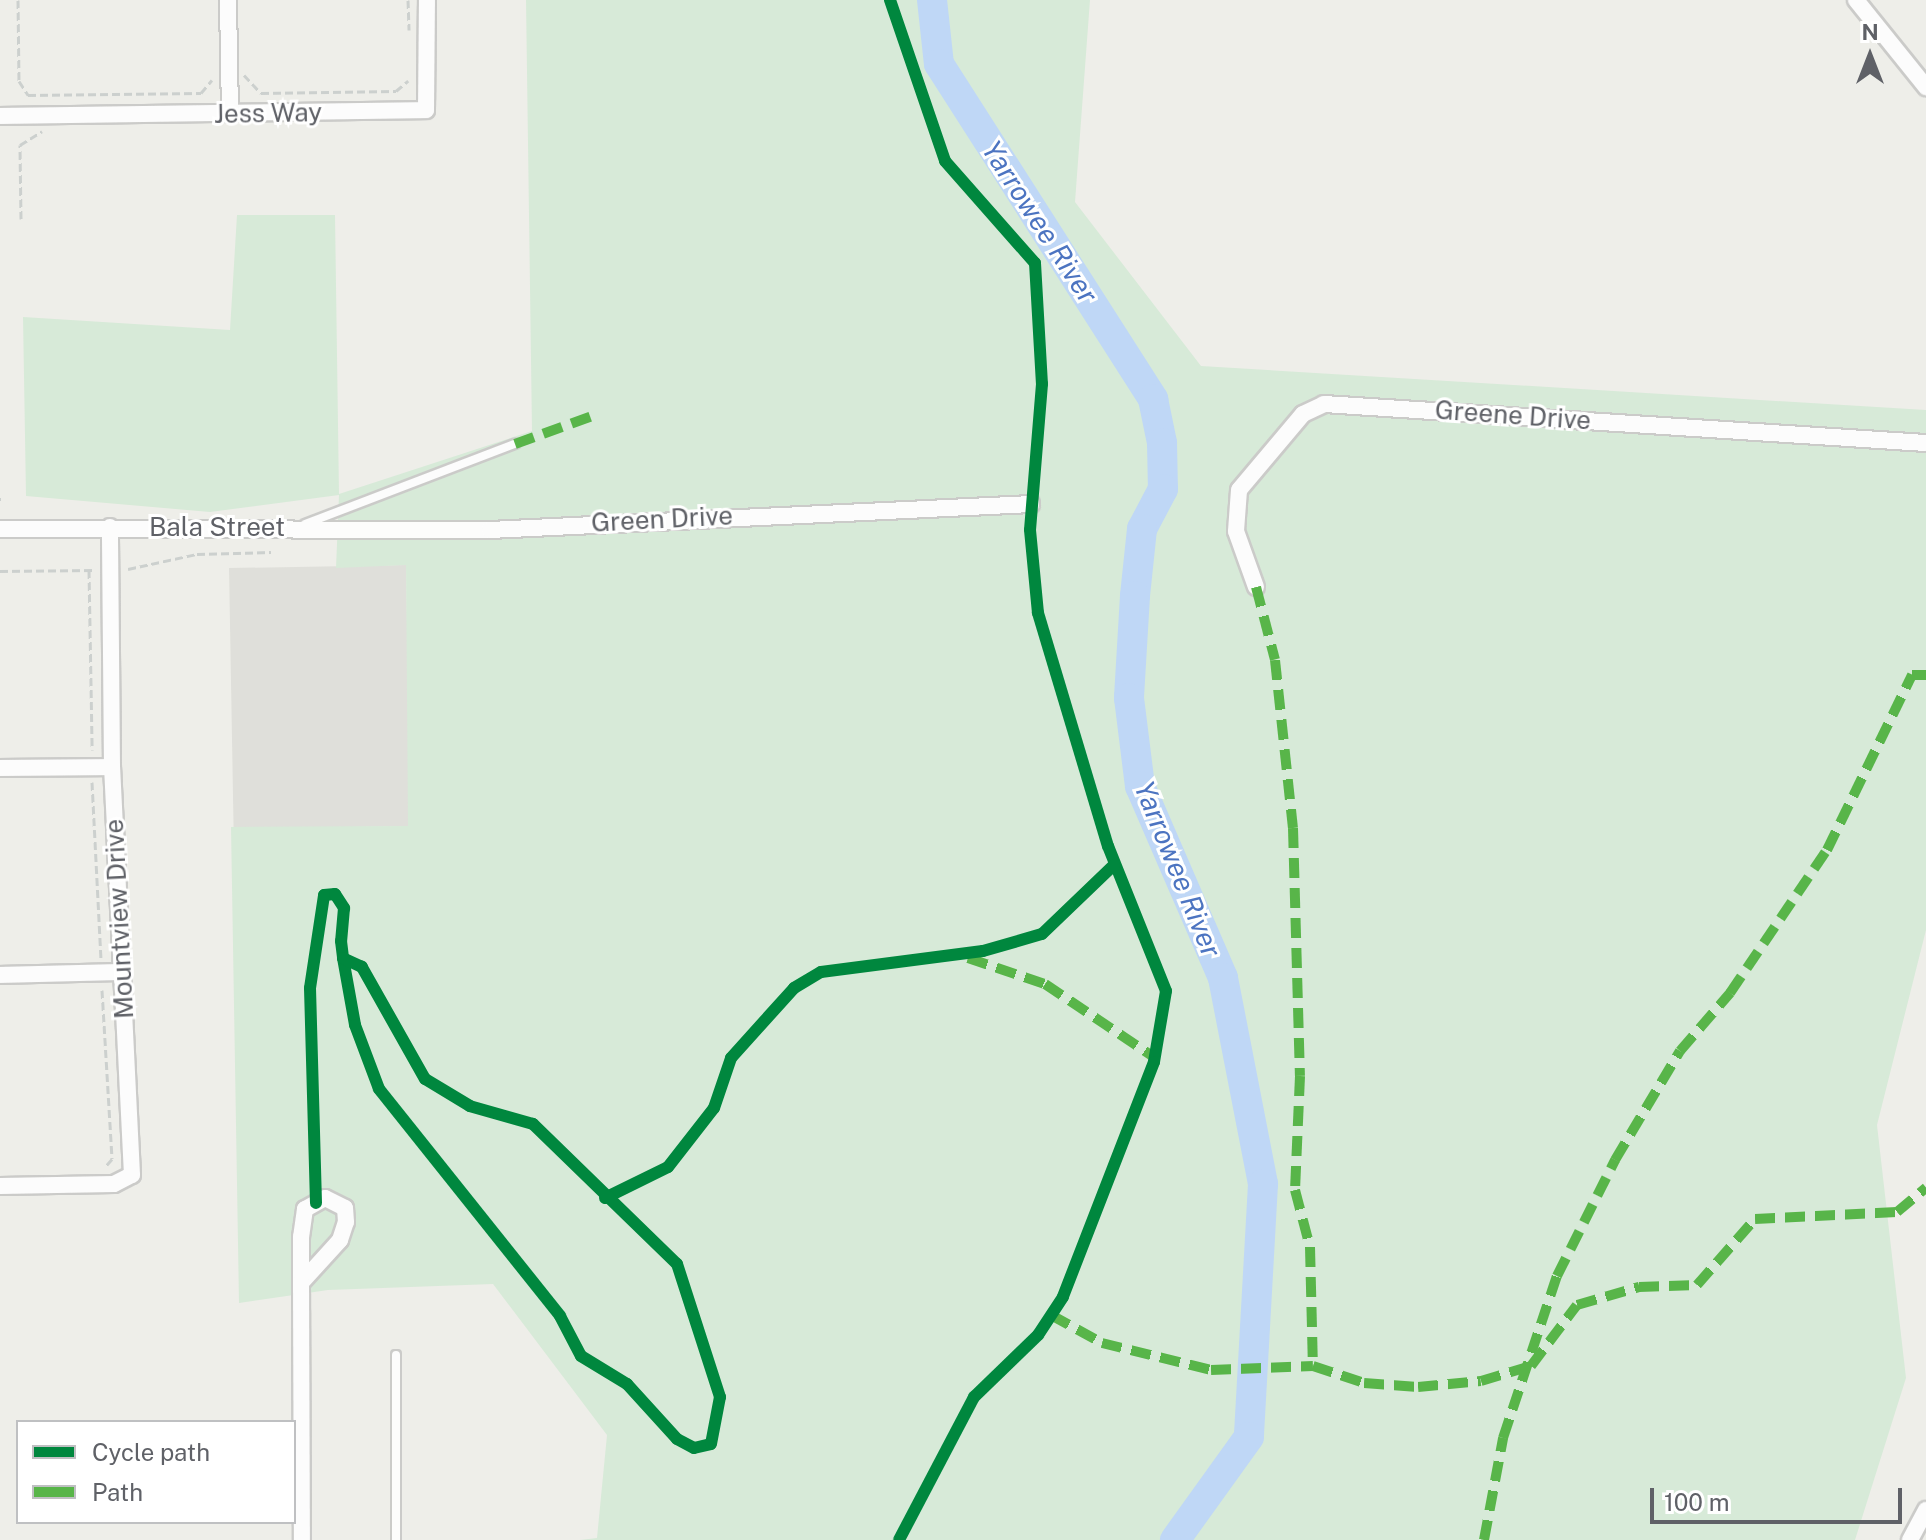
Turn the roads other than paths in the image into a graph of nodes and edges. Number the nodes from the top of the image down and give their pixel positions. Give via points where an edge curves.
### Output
1 (228, 0) edge
2 (427, 0) edge
3 (1856, 0) edge
4 (1926, 87) edge
5 (230, 114) junction
6 (0, 116) edge
7 (1926, 443) edge
8 (515, 444) dead end
9 (1031, 504) dead end
10 (110, 527) junction
11 (0, 529) edge
12 (293, 529) junction
13 (1256, 587) dead end
14 (112, 767) junction
15 (0, 768) edge
16 (122, 972) junction
17 (0, 975) edge
18 (0, 1186) edge
19 (301, 1283) junction
20 (396, 1355) dead end
21 (1926, 1510) edge
22 (302, 1540) edge
23 (396, 1540) edge
24 (1910, 1540) edge

1 - 5 street
2 - 5 street, Jess Way via 426,110
3 - 4 street
5 - 6 street, Jess Way
7 - 13 street, Greene Drive via 1324,404 1303,414 1239,490 1236,531
8 - 12 lane, Bala Street
9 - 12 street, Green Drive via 490,530
10 - 11 street, Bala Street
10 - 12 street, Bala Street
10 - 14 street, Mountview Drive
14 - 15 street
14 - 16 street, Mountview Drive
16 - 17 street
16 - 18 street, Mountview Drive via 133,1170 126,1182
19 - 19 street via 305,1209 325,1198 345,1208 346,1222 340,1240
19 - 22 street
20 - 23 lane
21 - 24 street

